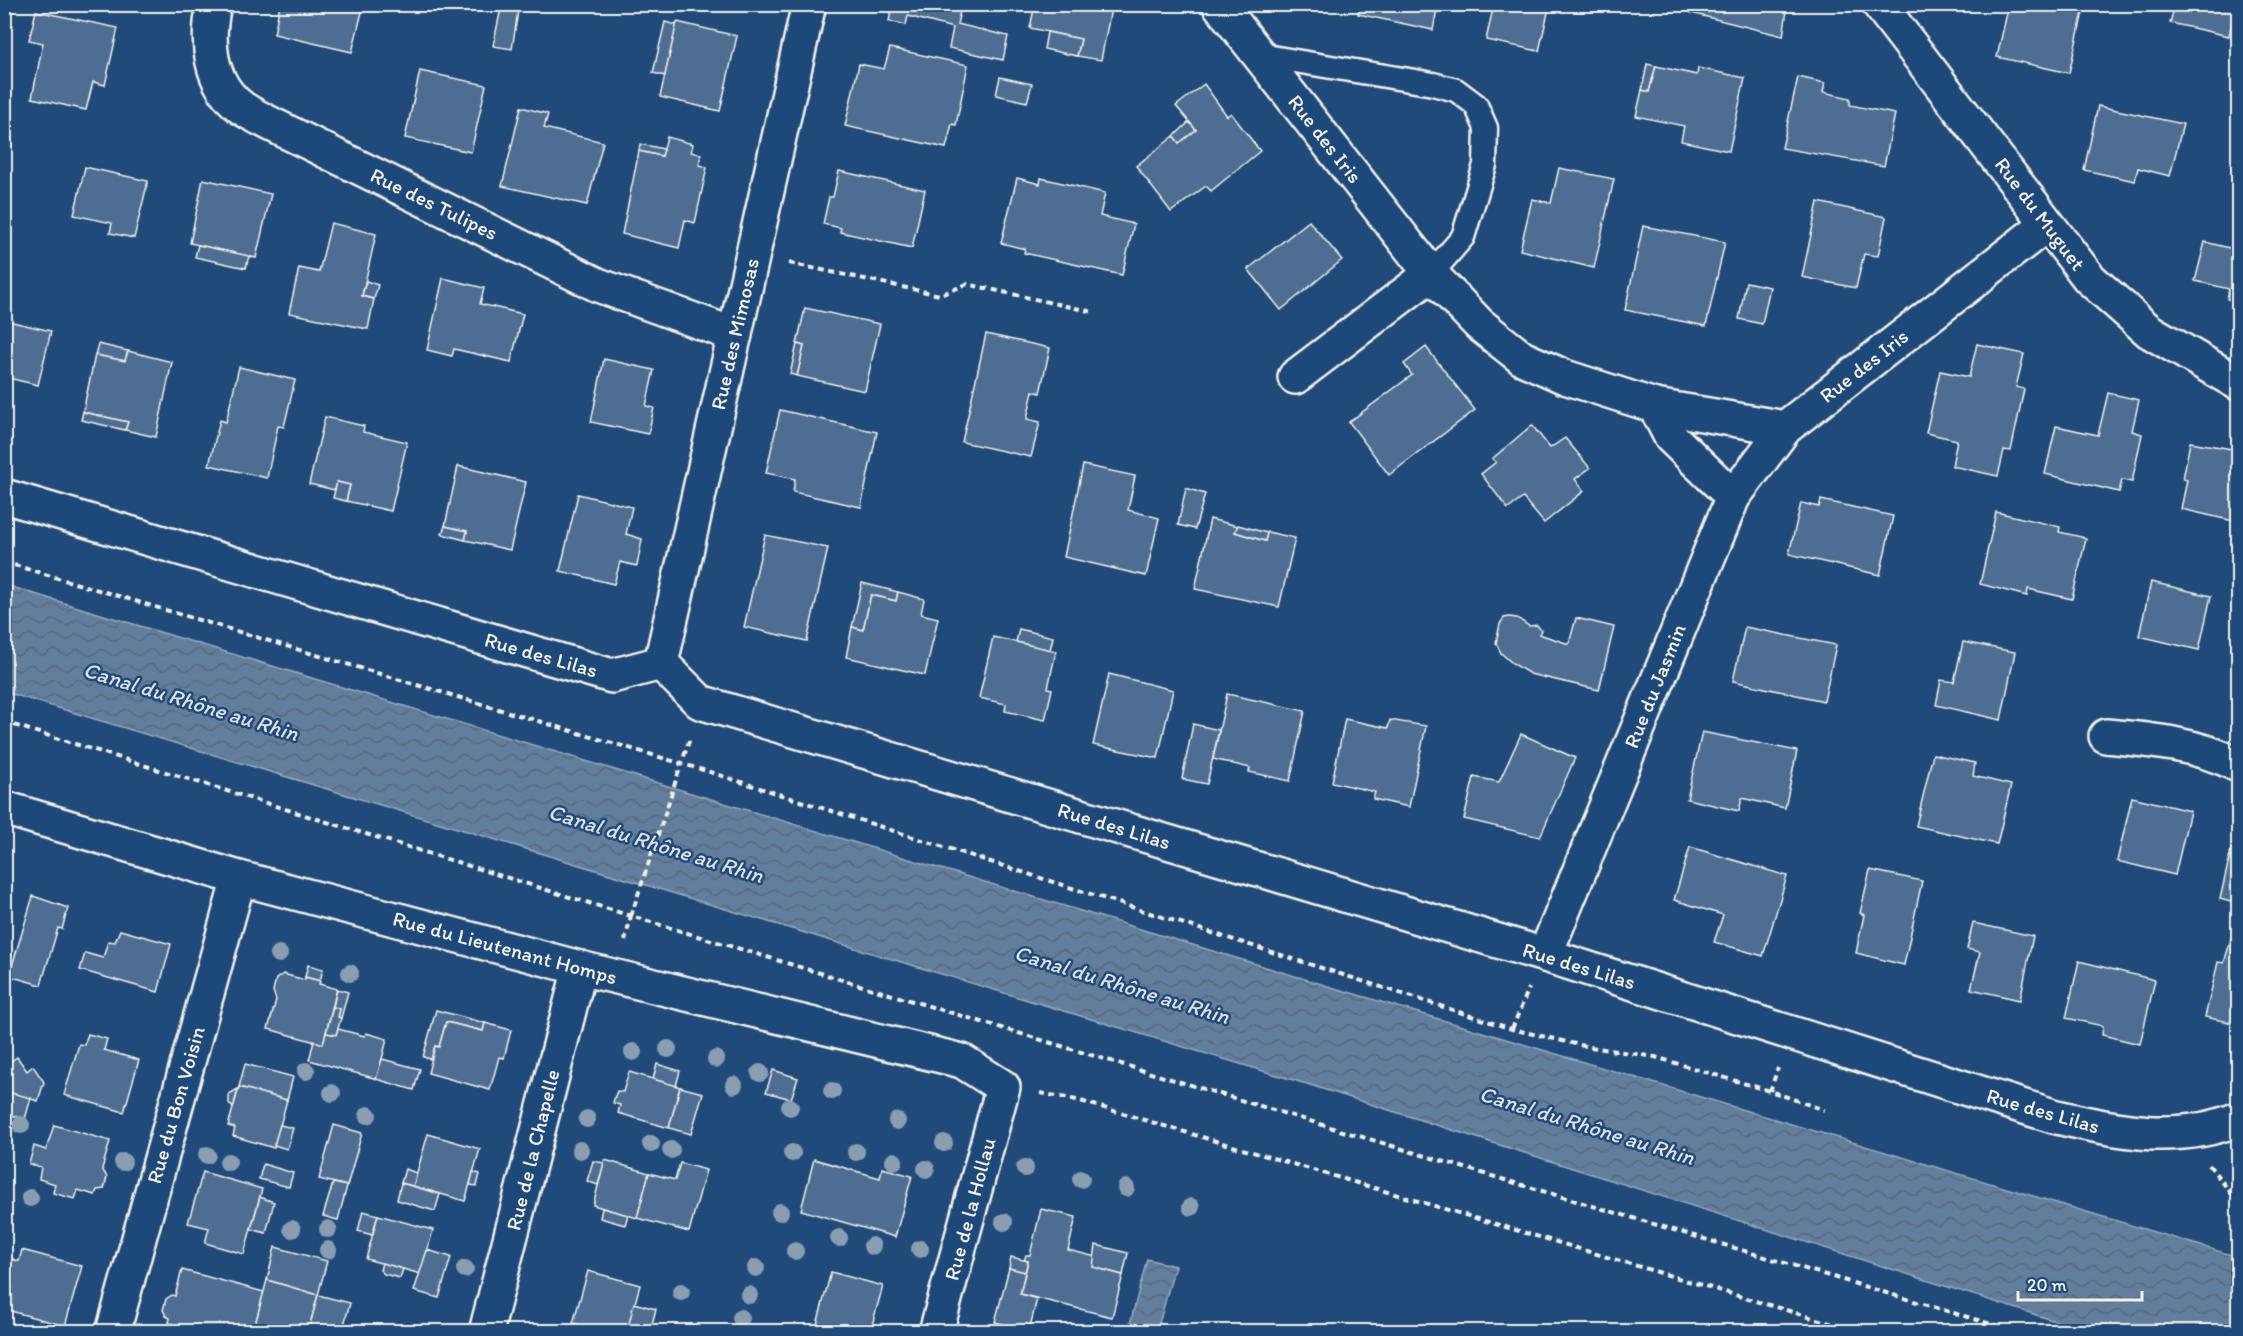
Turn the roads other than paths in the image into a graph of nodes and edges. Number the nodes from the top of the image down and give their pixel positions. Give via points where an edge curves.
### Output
1 (214, 4) edge
2 (809, 4) edge
3 (1219, 4) edge
4 (1880, 4) edge
5 (1259, 55) junction
6 (2047, 224) junction
7 (1431, 274) junction
8 (735, 335) junction
9 (1295, 377) dead end
10 (2238, 383) edge
11 (1655, 406) junction
12 (1785, 428) junction
13 (4, 496) edge
14 (1733, 497) junction
15 (661, 663) junction
16 (2106, 736) dead end
17 (2238, 765) edge
18 (4, 808) edge
19 (239, 878) junction
20 (1545, 955) junction
21 (580, 968) junction
22 (1003, 1087) joint
23 (2238, 1119) edge
24 (113, 1332) edge
25 (486, 1332) edge
26 (936, 1332) edge

1 - 8 street, Rue des Tulipes via 210,49 214,70 241,107 598,285
2 - 8 street, Rue des Mimosas
3 - 5 street, Rue des Iris
4 - 6 street, Rue du Muguet
5 - 7 street, Rue des Iris
5 - 7 lane via 1433,84 1456,90 1476,105 1486,128 1485,165 1463,237
6 - 10 street, Rue du Muguet via 2089,278 2149,331
6 - 12 street, Rue des Iris
7 - 9 street
7 - 11 street, Rue des Iris via 1479,324 1522,358 1565,377
8 - 15 street, Rue des Mimosas
11 - 12 street, Rue des Iris
11 - 14 street via 1671,437
12 - 14 street, Rue du Jasmin
13 - 15 street, Rue des Lilas via 612,676
14 - 20 street, Rue du Jasmin
15 - 20 street, Rue des Lilas via 700,702
16 - 17 street via 2160,740 2215,753
18 - 19 street, Rue du Lieutenant Homps
19 - 21 street, Rue du Lieutenant Homps
19 - 24 street, Rue du Bon Voisin
20 - 23 street, Rue des Lilas via 2053,1116 2111,1130 2185,1133
21 - 22 street, Rue du Lieutenant Homps via 962,1061
21 - 25 street, Rue de la Chapelle
22 - 26 street, Rue de la Hollau

